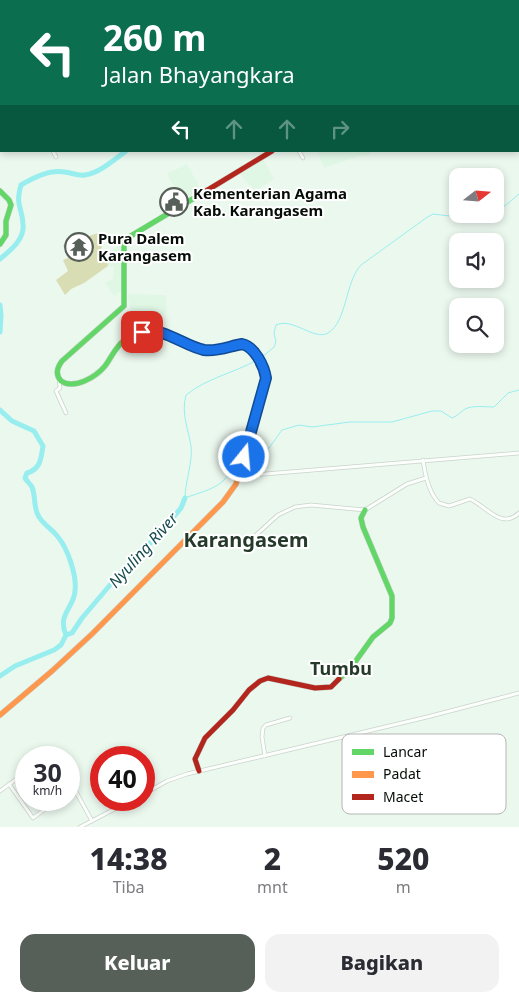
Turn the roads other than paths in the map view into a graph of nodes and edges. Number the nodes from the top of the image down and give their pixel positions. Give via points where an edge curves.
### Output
1 (53, 152) edge
2 (271, 152) edge
3 (300, 152) edge
4 (56, 156) dead end
5 (303, 158) dead end
6 (0, 191) edge
7 (0, 244) edge
8 (59, 379) junction
9 (66, 414) dead end
10 (519, 453) edge
11 (423, 460) junction
12 (239, 475) junction
13 (426, 478) junction
14 (365, 510) junction
15 (519, 513) edge
16 (256, 535) dead end
17 (519, 693) edge
18 (0, 715) edge
19 (290, 718) dead end
20 (356, 734) edge
21 (342, 737) edge
22 (265, 756) junction
23 (199, 771) junction
24 (15, 780) edge
25 (9, 784) junction
26 (155, 788) edge
27 (0, 790) edge
28 (15, 792) edge
29 (80, 799) edge
30 (28, 811) edge
31 (43, 811) edge
32 (111, 811) edge
33 (92, 821) junction
34 (80, 827) edge

1 - 4 street
2 - 8 street via 124,240 126,302 58,364
3 - 5 street
6 - 7 street via 11,205 6,235
8 - 9 street via 60,388 56,391
8 - 12 street via 70,385 80,382 103,368 124,340 146,331 202,350 242,344 251,349 260,362 266,382
10 - 11 street
11 - 12 street
11 - 13 street
12 - 18 street via 229,496 132,594
13 - 14 street via 407,484
13 - 15 street via 442,505 470,499 504,519 512,519
14 - 16 street via 311,505 295,507 278,515
14 - 23 street via 361,518 363,527 392,596 390,623 331,687 315,688 268,678 260,681 205,738 195,759
17 - 20 street
19 - 22 street via 262,728
21 - 22 street
22 - 23 street
23 - 26 street
24 - 25 street
25 - 27 street
25 - 28 street
29 - 33 street
30 - 31 street via 33,818
32 - 33 street
33 - 34 street

